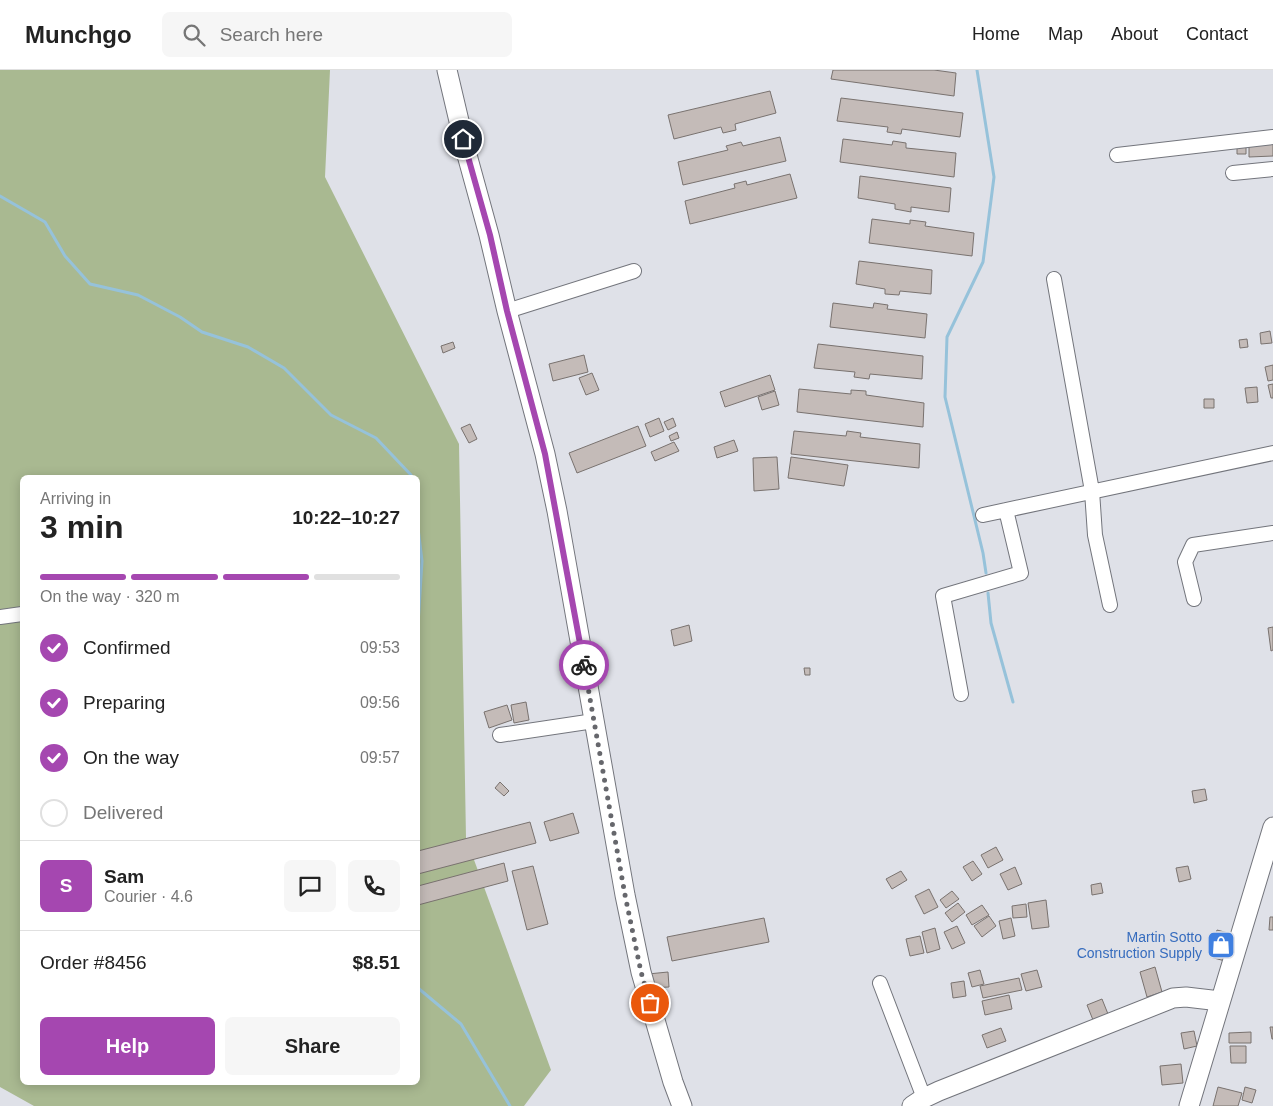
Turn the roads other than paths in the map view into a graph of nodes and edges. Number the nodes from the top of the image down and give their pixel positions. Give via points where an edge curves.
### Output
1 (447, 70) edge
2 (1273, 137) edge
3 (1118, 155) dead end
4 (1273, 169) edge
5 (1233, 173) dead end
6 (634, 271) dead end
7 (1054, 278) dead end
8 (507, 311) junction
9 (1273, 452) edge
10 (1092, 491) junction
11 (1006, 510) junction
12 (983, 515) dead end
13 (1273, 534) edge
14 (1194, 599) dead end
15 (1110, 606) dead end
16 (20, 614) edge
17 (0, 617) edge
18 (961, 694) dead end
19 (594, 721) junction
20 (500, 735) dead end
21 (1273, 827) edge
22 (1267, 868) edge
23 (880, 983) dead end
24 (1220, 1001) junction
25 (918, 1102) edge
26 (682, 1106) edge
27 (1189, 1106) edge

1 - 8 street
2 - 3 street
4 - 5 street
6 - 8 street
7 - 10 street
8 - 19 street via 547,464
9 - 10 street
10 - 11 street
10 - 15 street via 1095,535
11 - 12 street
11 - 18 street via 1021,573 943,596
13 - 14 street via 1193,545 1185,562
16 - 17 street
19 - 20 street
19 - 26 street via 641,972
21 - 22 street
22 - 24 street
23 - 25 street
24 - 25 street via 1173,998
24 - 27 street

